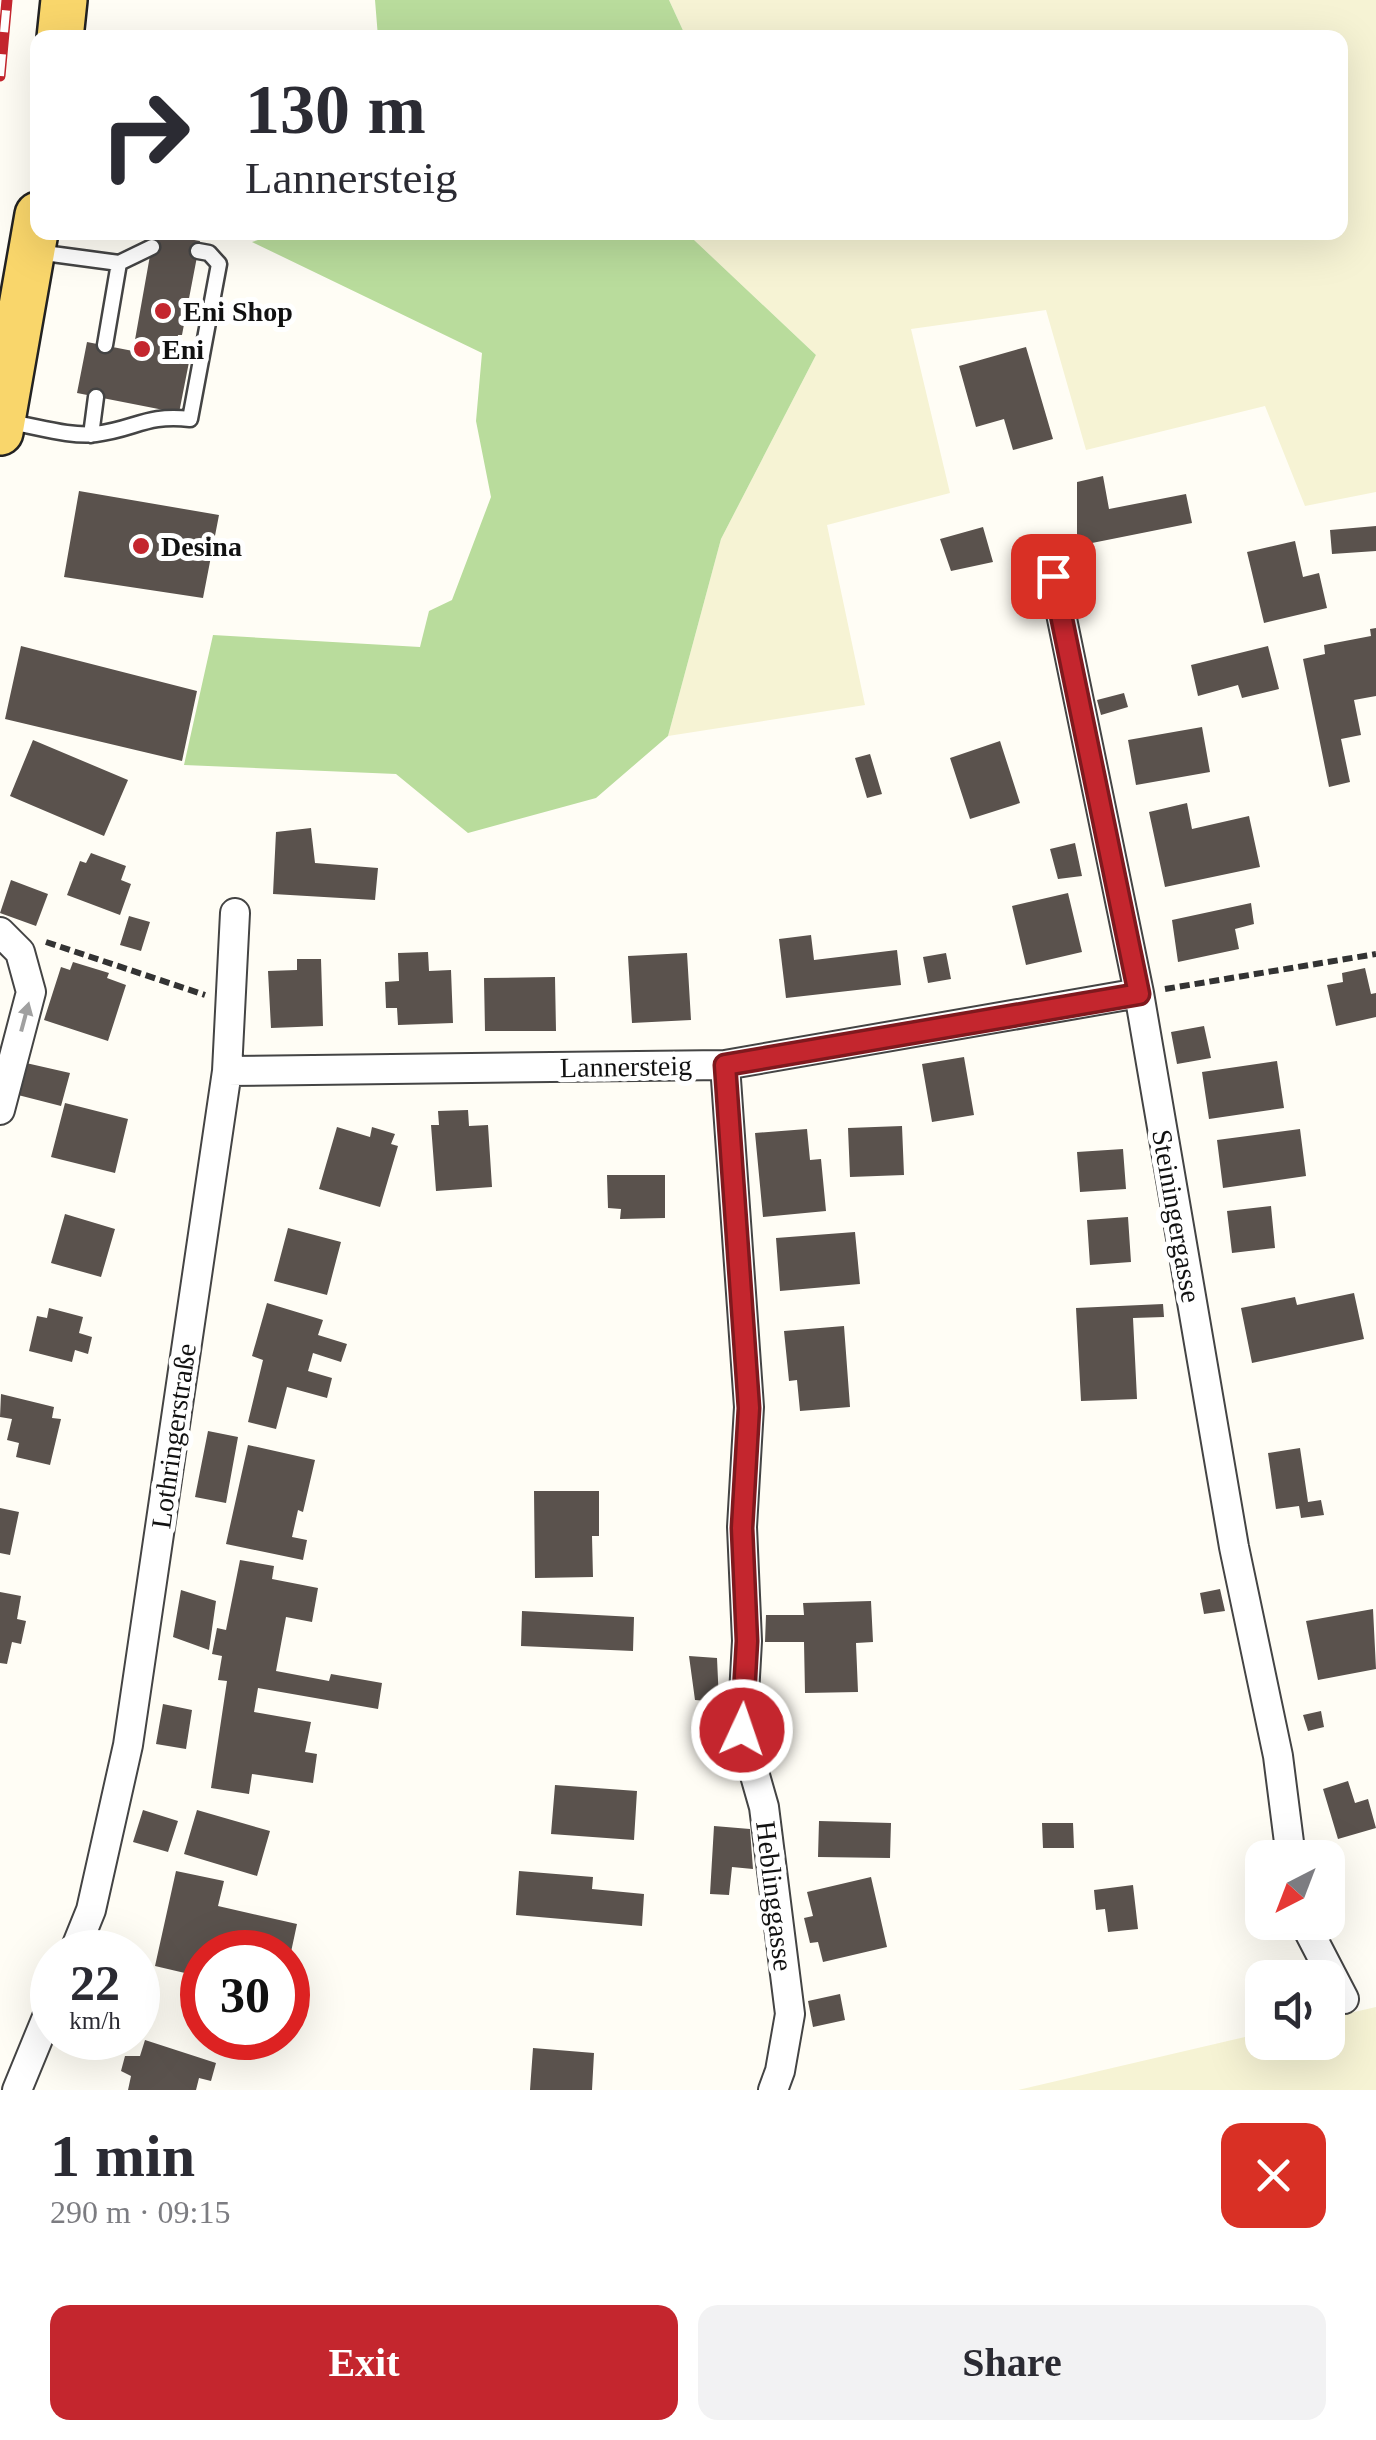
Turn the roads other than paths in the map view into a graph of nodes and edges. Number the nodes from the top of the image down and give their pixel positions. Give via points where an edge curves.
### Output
1 (64, 0) edge
2 (61, 30) edge
3 (34, 240) edge
4 (55, 240) edge
5 (152, 246) dead end
6 (198, 251) dead end
7 (119, 263) junction
8 (106, 346) dead end
9 (96, 397) dead end
10 (1, 426) edge
11 (91, 435) junction
12 (1053, 576) dead end
13 (235, 913) dead end
14 (0, 932) edge
15 (1139, 994) junction
16 (725, 1065) junction
17 (227, 1070) junction
18 (0, 1110) edge
19 (1289, 1840) edge
20 (83, 1930) edge
21 (30, 2058) edge
22 (777, 2080) edge
23 (17, 2090) edge

1 - 2 main road
3 - 10 main road
4 - 7 lane
5 - 7 lane
6 - 11 lane via 219,264 190,419 144,419
7 - 8 lane
9 - 11 lane
10 - 11 lane
12 - 15 street, Steiningergasse
13 - 17 street, Lothringerstraße
18 -> 14 street via 31,992 20,952
15 - 16 street, Lannersteig
15 - 19 street, Steiningergasse
16 - 17 street, Lannersteig
16 - 22 street, Heblinggasse via 749,1408 742,1730 764,1807 790,2014
17 - 20 street, Lothringerstraße via 128,1745
21 - 23 street

